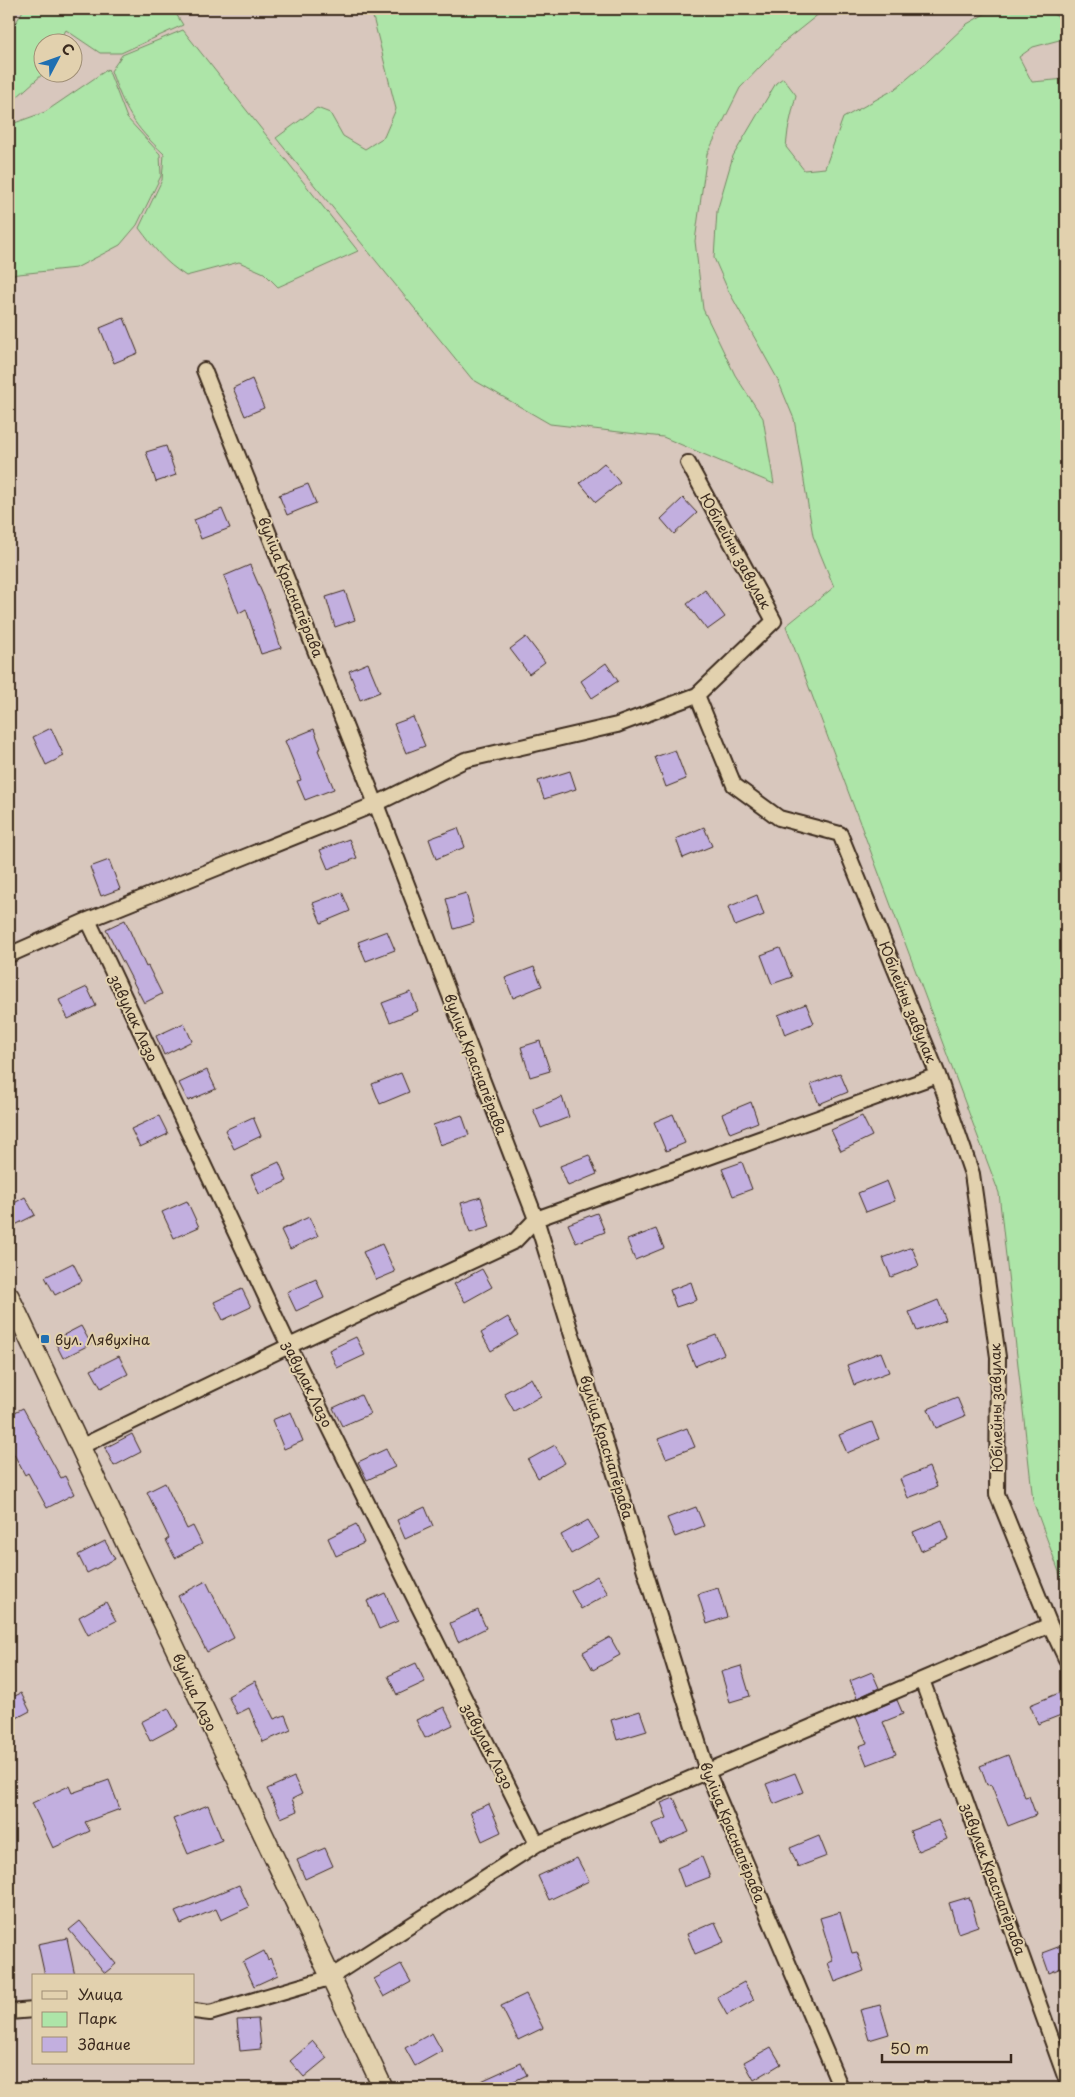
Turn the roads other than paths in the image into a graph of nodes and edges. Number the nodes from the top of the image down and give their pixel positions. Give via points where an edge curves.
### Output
1 (204, 370) dead end
2 (688, 463) dead end
3 (697, 695) junction
4 (376, 804) junction
5 (88, 920) junction
6 (9, 956) edge
7 (938, 1075) junction
8 (536, 1219) junction
9 (9, 1296) edge
10 (288, 1346) junction
11 (80, 1447) junction
12 (1050, 1625) junction
13 (1066, 1659) edge
14 (922, 1680) junction
15 (707, 1771) junction
16 (537, 1844) junction
17 (329, 1978) junction
18 (32, 2010) edge
19 (195, 2011) edge
20 (9, 2012) edge
21 (1066, 2079) edge
22 (382, 2088) edge
23 (841, 2088) edge

1 - 4 street, вуліца Краснапёрава
2 - 3 street, Юбілейны завулак via 774,621
3 - 4 street via 616,726 466,760
3 - 7 street, Юбілейны завулак via 734,784 779,818 840,834
4 - 5 street
4 - 8 street, вуліца Краснапёрава
5 - 6 street
5 - 10 street, завулак Лазо
7 - 8 street
7 - 12 street, Юбілейны завулак via 972,1174 998,1356 998,1494
8 - 10 street via 515,1241
8 - 15 street, вуліца Краснапёрава
9 - 11 main road, вуліца Лазо
10 - 11 street
10 - 16 street, завулак Лазо
11 - 17 main road, вуліца Лазо
12 - 13 street, Юбілейны завулак
12 - 14 street
14 - 15 street
14 - 21 street, завулак Краснапёрава
15 - 16 street
15 - 23 street, вуліца Краснапёрава
16 - 17 street
17 - 19 street via 210,2013
17 - 22 main road, вуліца Лазо
18 - 20 street

